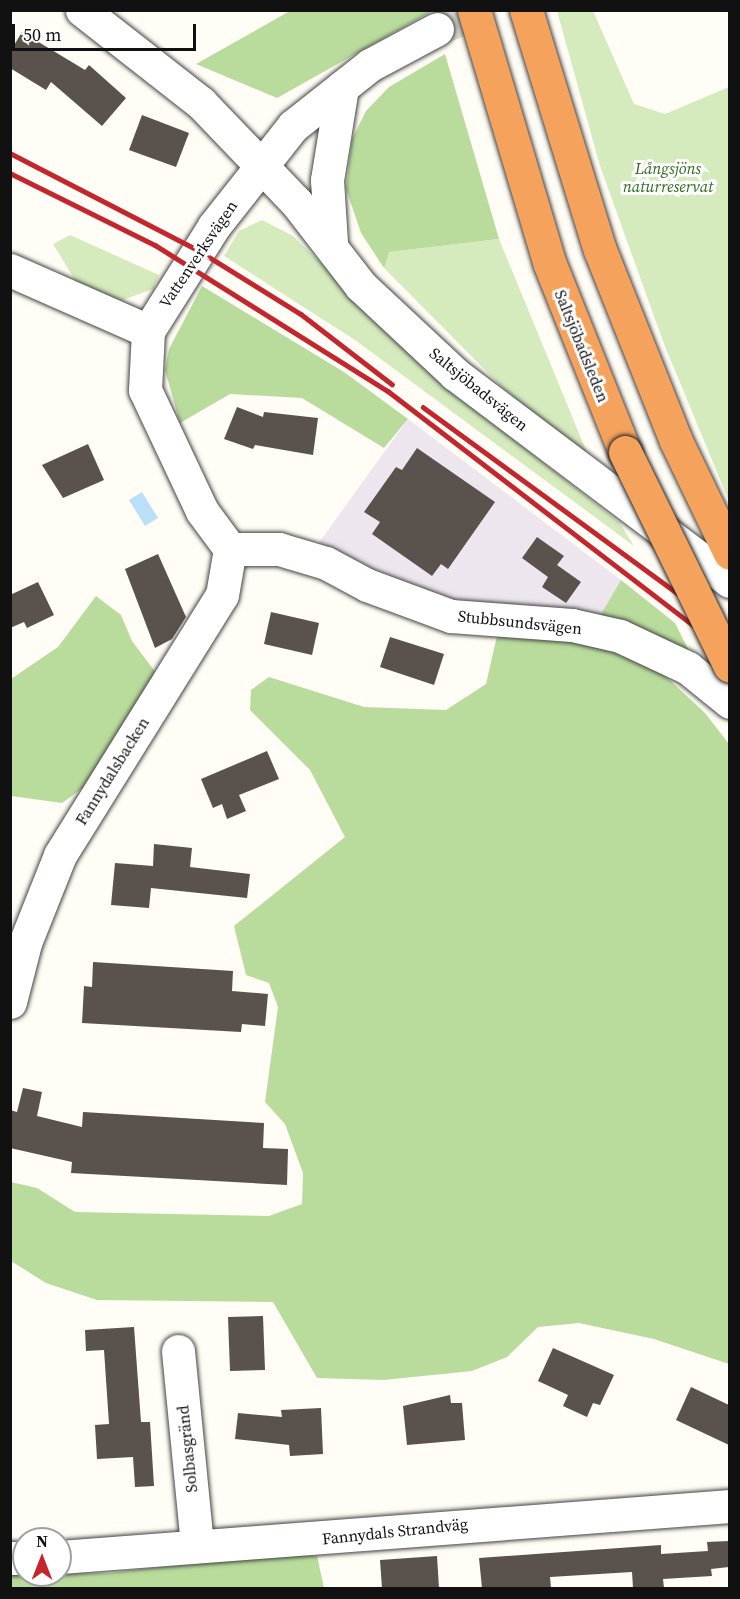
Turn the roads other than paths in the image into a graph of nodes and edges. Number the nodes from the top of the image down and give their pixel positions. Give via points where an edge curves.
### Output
1 (82, 10) edge
2 (474, 10) edge
3 (526, 10) edge
4 (437, 29) tunnel mouth
5 (342, 87) junction
6 (260, 165) junction
7 (331, 243) junction
8 (10, 270) edge
9 (148, 331) junction
10 (230, 549) junction
11 (729, 553) edge
12 (729, 581) edge
13 (729, 666) edge
14 (729, 702) edge
15 (10, 1002) edge
16 (178, 1351) dead end
17 (729, 1506) edge
18 (197, 1546) junction
19 (72, 1556) edge

1 - 6 street, Saltsjöbadsvägen via 201,103
2 - 13 highway, Saltsjöbadsleden, bridge via 549,262 625,452
3 - 11 highway via 600,250
4 - 5 street, Vattenverksvägen via 387,53
5 - 6 street, Vattenverksvägen via 293,126
5 - 7 street via 327,171
6 - 7 street, Saltsjöbadsvägen
6 - 9 street, Vattenverksvägen via 214,226
7 - 12 street, Saltsjöbadsvägen via 361,286 455,374
8 - 9 street
9 - 10 street, Vattenverksvägen via 145,390 202,510
10 - 14 street, Stubbsundsvägen via 279,549 326,563 367,585 451,616 572,625 620,636 688,668
10 - 15 street, Fannydalsbacken via 222,595 60,855 25,943
16 - 18 street, Solbasgränd
17 - 18 street, Fannydals Strandväg
18 - 19 street, Fannydals Strandväg

